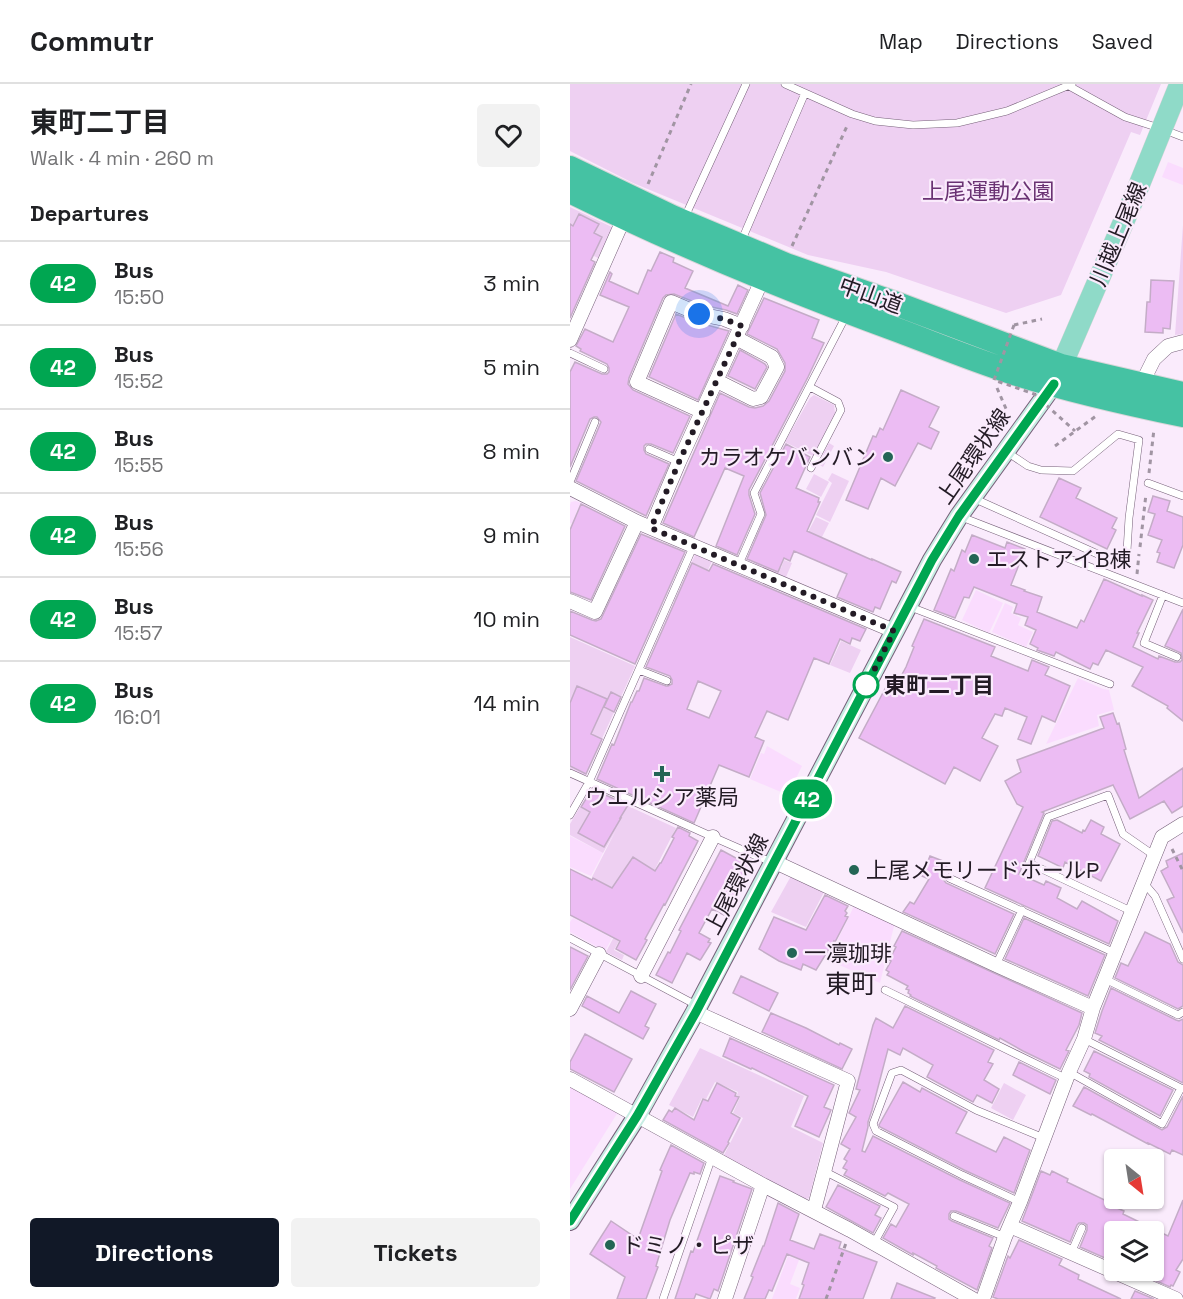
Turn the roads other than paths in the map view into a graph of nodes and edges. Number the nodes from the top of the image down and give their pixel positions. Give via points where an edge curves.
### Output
1 (746, 84) edge
2 (785, 84) edge
3 (1180, 84) edge
4 (1070, 85) edge
5 (805, 93) junction
6 (1162, 129) junction
7 (1183, 138) edge
8 (570, 168) edge
9 (570, 190) edge
10 (624, 218) junction
11 (682, 221) junction
12 (740, 245) junction
13 (763, 278) junction
14 (848, 312) junction
15 (739, 332) junction
16 (570, 340) edge
17 (1183, 342) edge
18 (570, 353) edge
19 (604, 369) dead end
20 (1057, 375) junction
21 (717, 381) junction
22 (1141, 385) junction
23 (810, 387) junction
24 (1183, 394) edge
25 (703, 412) junction
26 (1183, 415) edge
27 (595, 422) dead end
28 (649, 449) dead end
29 (1006, 452) junction
30 (679, 462) junction
31 (811, 468) dead end
32 (1148, 483) road end
33 (571, 488) edge
34 (1183, 496) edge
35 (973, 498) junction
36 (959, 516) junction
37 (638, 522) junction
38 (651, 528) junction
39 (694, 546) junction
40 (739, 564) junction
41 (1163, 595) junction
42 (570, 601) edge
43 (1183, 603) edge
44 (907, 606) junction
45 (894, 631) junction
46 (1178, 657) dead end
47 (639, 670) junction
48 (667, 681) dead end
49 (1110, 684) dead end
50 (570, 773) edge
51 (589, 782) junction
52 (570, 815) edge
53 (1183, 824) edge
54 (713, 837) junction
55 (1155, 855) junction
56 (775, 862) junction
57 (949, 878) dead end
58 (1144, 884) junction
59 (1022, 910) junction
60 (1133, 912) junction
61 (570, 938) edge
62 (1115, 953) junction
63 (599, 954) junction
64 (1183, 959) edge
65 (996, 965) junction
66 (641, 976) junction
67 (1105, 979) junction
68 (885, 990) dead end
69 (1093, 1008) junction
70 (570, 1009) edge
71 (697, 1010) junction
72 (1183, 1012) edge
73 (1084, 1039) junction
74 (1068, 1075) junction
75 (570, 1079) edge
76 (637, 1116) junction
77 (1044, 1138) junction
78 (712, 1157) junction
79 (824, 1171) junction
80 (763, 1185) junction
81 (1020, 1202) junction
82 (813, 1210) junction
83 (954, 1216) dead end
84 (570, 1221) edge
85 (1082, 1228) dead end
86 (1007, 1232) junction
87 (874, 1243) junction
88 (1071, 1254) junction
89 (1104, 1265) edge
90 (1144, 1281) edge
91 (663, 1299) edge
92 (725, 1299) edge
93 (973, 1299) edge
94 (983, 1299) edge
95 (1176, 1299) edge

1 - 11 lane
2 - 5 lane
3 - 6 main road, 川越上尾線
4 - 5 lane via 1007,111 957,123 913,125 852,114
4 - 6 lane via 1125,117
5 - 12 lane
6 - 7 lane
6 - 20 main road, 川越上尾線
8 - 11 highway, 中山道
9 - 10 highway, 中山道
10 - 13 highway, 中山道
10 - 16 street
11 - 12 highway, 中山道
12 - 20 highway, 中山道 via 907,308
13 - 14 highway, 中山道
13 - 15 street
14 - 20 highway, 中山道 via 1010,372
14 - 23 lane
15 - 21 street
15 - 21 street via 772,357 777,367 761,397 753,399
15 - 25 street via 724,319 671,302 637,382
17 - 22 street via 1168,346 1154,359
18 - 19 lane
20 - 22 highway, 中山道
20 - 26 highway, 中山道 via 1124,402
20 - 29 main road, 上尾環状線
21 - 25 street
22 - 24 highway, 中山道
23 - 31 lane via 838,402 841,410
23 - 40 lane via 754,493 761,513
25 - 30 street
27 - 33 lane
28 - 30 lane
29 - 35 main road, 上尾環状線
29 - 35 lane via 1041,470 1073,471 1118,434 1139,440 1127,551 1117,559 1102,556
30 - 38 street
32 - 34 lane
33 - 37 street
35 - 36 main road, 上尾環状線
36 - 41 lane
36 - 44 main road, 上尾環状線
37 - 38 street
37 - 42 street via 595,612
38 - 39 street
39 - 40 street
39 - 47 lane
40 - 45 street
41 - 43 lane
41 - 46 lane via 1144,643
44 - 45 main road, 上尾環状線
44 - 49 lane
45 - 56 main road, 上尾環状線
47 - 48 lane
47 - 51 lane
50 - 51 lane
51 - 52 lane
51 - 54 lane
53 - 55 street via 1162,837
54 - 56 lane
54 - 66 street
55 - 58 street
55 - 60 lane via 1123,834 1108,795 1048,817 1029,863
56 - 65 street
56 - 71 main road, 上尾環状線
57 - 59 lane
58 - 60 street
58 - 64 lane via 1155,896
59 - 62 lane
59 - 65 lane
60 - 62 street
61 - 63 lane
62 - 67 street
63 - 66 lane
63 - 70 street
65 - 69 street
66 - 71 lane
67 - 69 street
67 - 72 lane via 1178,1015
68 - 74 lane
69 - 73 street
71 - 76 main road, 上尾環状線
71 - 79 street via 848,1081
73 - 74 street
73 - 74 lane via 1181,1088 1162,1124
74 - 77 street
75 - 76 street
76 - 78 street
76 - 84 main road, 上尾環状線
77 - 81 street
77 - 81 lane via 976,1110 901,1070 892,1073 873,1124 876,1131
78 - 80 street
78 - 91 lane
79 - 82 street
79 - 87 lane via 894,1207
80 - 82 street
80 - 92 street
81 - 86 street
82 - 87 street
83 - 86 lane
85 - 88 lane
86 - 88 street
86 - 94 street
87 - 93 street
88 - 89 street
90 - 95 street

